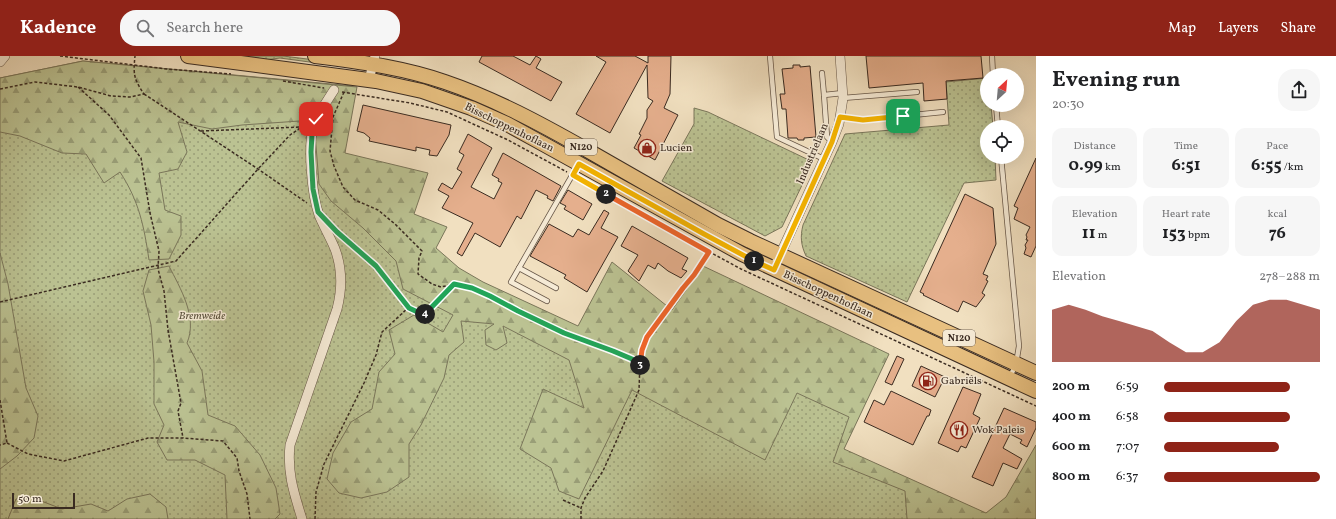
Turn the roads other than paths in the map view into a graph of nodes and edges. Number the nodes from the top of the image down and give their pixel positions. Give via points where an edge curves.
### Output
1 (5, 56) edge
2 (188, 56) edge
3 (314, 56) edge
4 (770, 56) edge
5 (840, 56) edge
6 (992, 56) edge
7 (368, 59) edge
8 (0, 62) edge
9 (993, 68) edge
10 (822, 72) dead end
11 (364, 79) junction
12 (336, 91) road end
13 (917, 92) dead end
14 (824, 95) junction
15 (843, 96) junction
16 (943, 112) dead end
17 (840, 117) junction
18 (832, 142) junction
19 (824, 159) junction
20 (1002, 164) edge
21 (576, 170) junction
22 (780, 255) junction
23 (519, 268) junction
24 (774, 270) junction
25 (556, 288) dead end
26 (547, 301) dead end
27 (1016, 364) junction
28 (1036, 373) edge
29 (1009, 379) junction
30 (1036, 391) edge
31 (302, 519) edge

1 - 8 street
2 - 11 main road, Bisschoppenhoflaan / N120
3 - 7 main road, Bisschoppenhoflaan / N120
4 - 19 lane via 777,137
5 - 15 street, Industrielaan
6 - 9 lane
7 - 11 street
7 - 22 main road, Bisschoppenhoflaan / N120 via 445,82 505,106 718,225
10 - 14 lane
11 - 21 main road, Bisschoppenhoflaan / N120 via 416,90 471,108 507,124
12 - 31 street via 322,107 312,134 313,189 318,212 338,258 340,292 335,315 290,445 290,480
13 - 15 lane
14 - 15 lane
14 - 18 lane via 827,137
15 - 17 street, Industrielaan
16 - 17 lane via 863,120
17 - 18 street, Industrielaan
18 - 19 street, Industrielaan
19 - 22 street, Industrielaan
20 - 27 lane via 1019,346
21 - 23 lane
21 - 24 main road, Bisschoppenhoflaan / N120
22 - 24 street, Industrielaan
22 - 27 main road, Bisschoppenhoflaan / N120
23 - 25 lane
23 - 26 lane via 512,282
24 - 29 main road, Bisschoppenhoflaan / N120
27 - 28 main road, N120
27 - 29 lane
29 - 30 main road, N120

